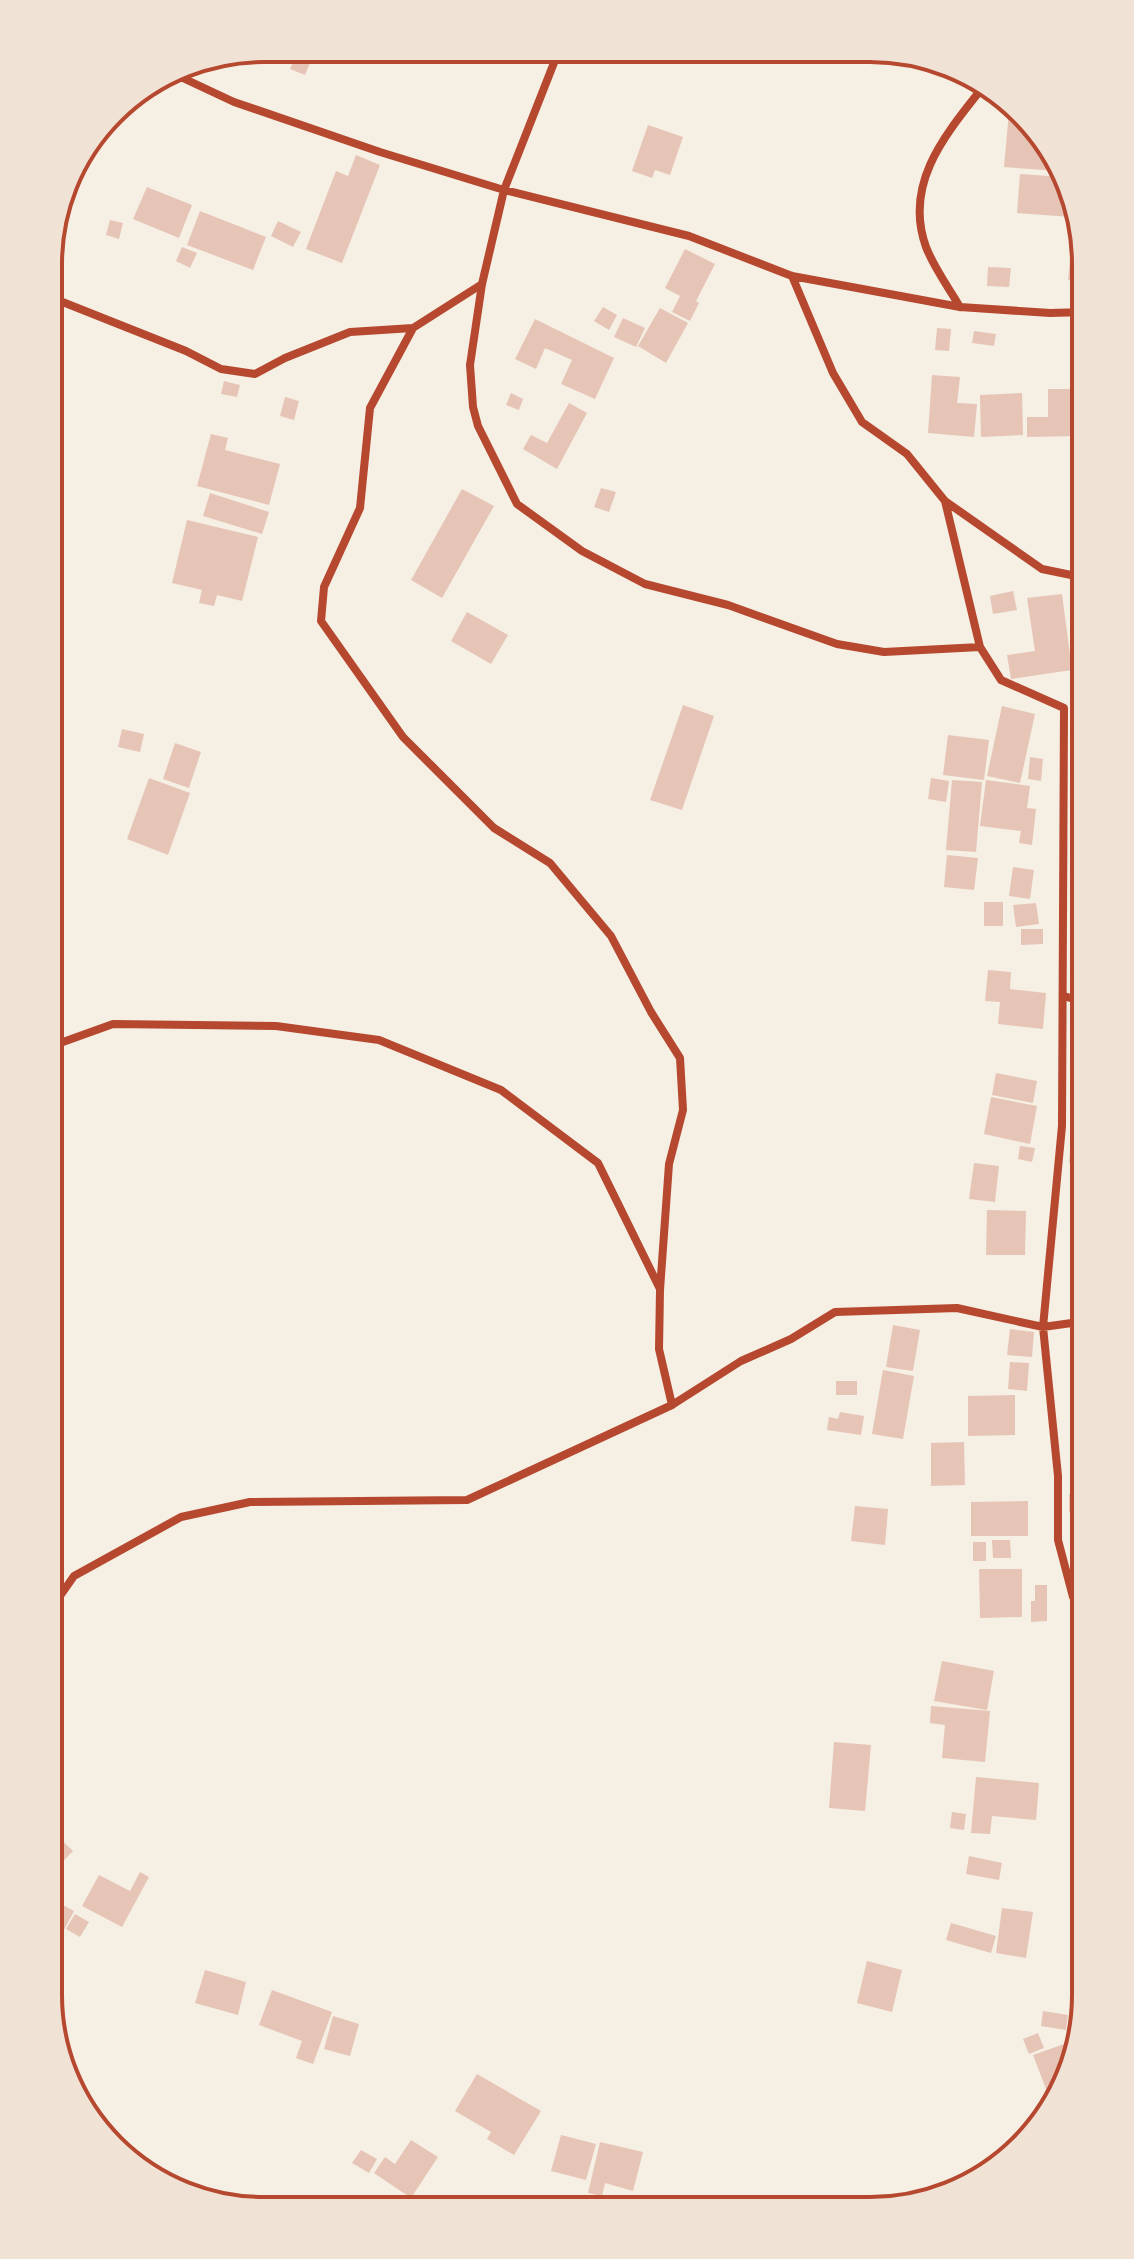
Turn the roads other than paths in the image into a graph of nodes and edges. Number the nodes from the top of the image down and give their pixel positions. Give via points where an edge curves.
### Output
1 (554, 62) edge
2 (184, 79) edge
3 (978, 94) edge
4 (504, 190) junction
5 (792, 276) junction
6 (482, 284) junction
7 (62, 302) edge
8 (960, 307) junction
9 (1072, 312) edge
10 (413, 328) junction
11 (945, 501) junction
12 (1072, 575) edge
13 (980, 647) junction
14 (1064, 996) junction
15 (1072, 999) edge
16 (62, 1042) edge
17 (660, 1290) junction
18 (1072, 1323) edge
19 (1043, 1327) junction
20 (672, 1405) junction
21 (62, 1593) edge
22 (1072, 1593) edge

1 - 4 street
2 - 4 street via 234,102
3 - 8 street via 926,172 919,204 926,247
4 - 5 street via 689,236
4 - 6 street
5 - 8 street
5 - 11 street via 833,373 862,422 907,454
6 - 10 street
6 - 13 street via 470,365 473,407 517,504 582,551 645,584 741,609 837,644 884,652
7 - 10 street via 221,369 255,374 350,332
8 - 9 street
10 - 17 street via 370,408 360,508 324,587 321,621 403,737 494,828 550,863 611,936 680,1058 683,1110 669,1164
11 - 12 street via 1042,569
11 - 13 street
13 - 14 street via 1001,680 1064,708
14 - 15 street
14 - 19 street via 1062,1126
16 - 17 street via 113,1024 276,1026 379,1040 501,1090 598,1163
17 - 20 street via 659,1349
18 - 19 street
19 - 20 street via 957,1308 835,1312 741,1361
19 - 22 street via 1058,1476 1058,1540
20 - 21 street via 467,1500 250,1502 181,1517 74,1576

